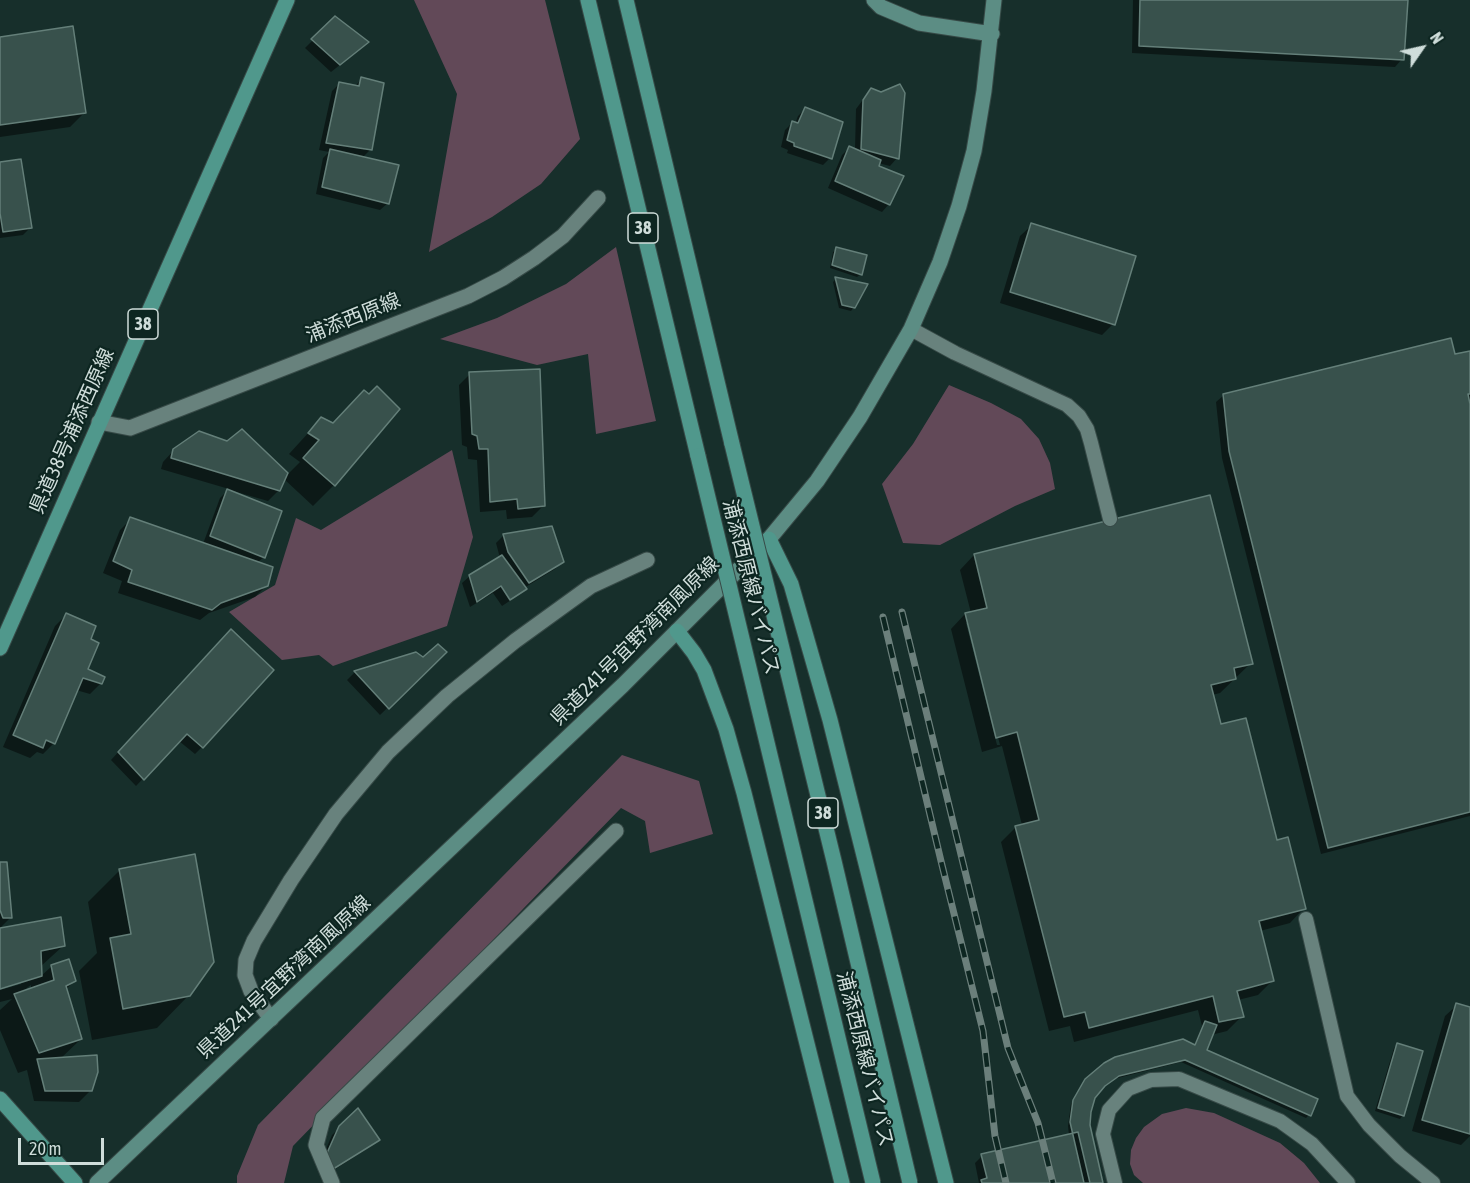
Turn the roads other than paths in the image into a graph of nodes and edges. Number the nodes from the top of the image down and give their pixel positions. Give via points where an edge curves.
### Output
1 (287, 0) edge
2 (588, 0) edge
3 (626, 0) edge
4 (874, 0) edge
5 (994, 0) edge
6 (992, 34) junction
7 (598, 198) dead end
8 (911, 329) junction
9 (99, 422) junction
10 (1110, 519) dead end
11 (769, 539) junction
12 (647, 560) dead end
13 (677, 631) junction
14 (0, 648) edge
15 (616, 831) dead end
16 (1306, 920) dead end
17 (271, 1019) junction
18 (0, 1099) edge
19 (75, 1183) edge
20 (98, 1183) edge
21 (332, 1183) edge
22 (842, 1183) edge
23 (873, 1183) edge
24 (910, 1183) edge
25 (946, 1183) edge
26 (1114, 1183) edge
27 (1348, 1183) edge
28 (1433, 1183) edge

1 - 9 main road, 県道38号浦添西原線 / 38
2 - 23 main road, 浦添西原線バイパス / 38, bridge
3 - 24 main road, 浦添西原線バイパス / 38, bridge
4 - 6 main road via 881,7 919,22
5 - 6 main road, 県道241号宜野湾南風原線
6 - 8 main road, 県道241号宜野湾南風原線 via 977,135 962,195 940,262
7 - 9 street, 浦添西原線 via 563,236 534,258 468,296 130,428
8 - 10 lane via 1067,405 1079,416 1089,436
8 - 11 main road, 県道241号宜野湾南風原線 via 847,435
9 - 14 main road, 県道38号浦添西原線 / 38
11 - 13 main road, 県道241号宜野湾南風原線
11 - 25 main road via 791,584 830,720
12 - 17 street via 591,586 515,641 447,696 388,752 344,805 291,880 246,960 245,975 251,991
13 - 17 main road, 県道241号宜野湾南風原線
13 - 22 main road via 694,653 716,699 744,793
15 - 21 street via 323,1118 316,1145
16 - 28 lane via 1347,1096 1369,1125
17 - 20 main road, 県道241号宜野湾南風原線
18 - 19 main road
26 - 27 lane via 1103,1134 1109,1110 1128,1089 1151,1080 1179,1079 1280,1121 1312,1144

